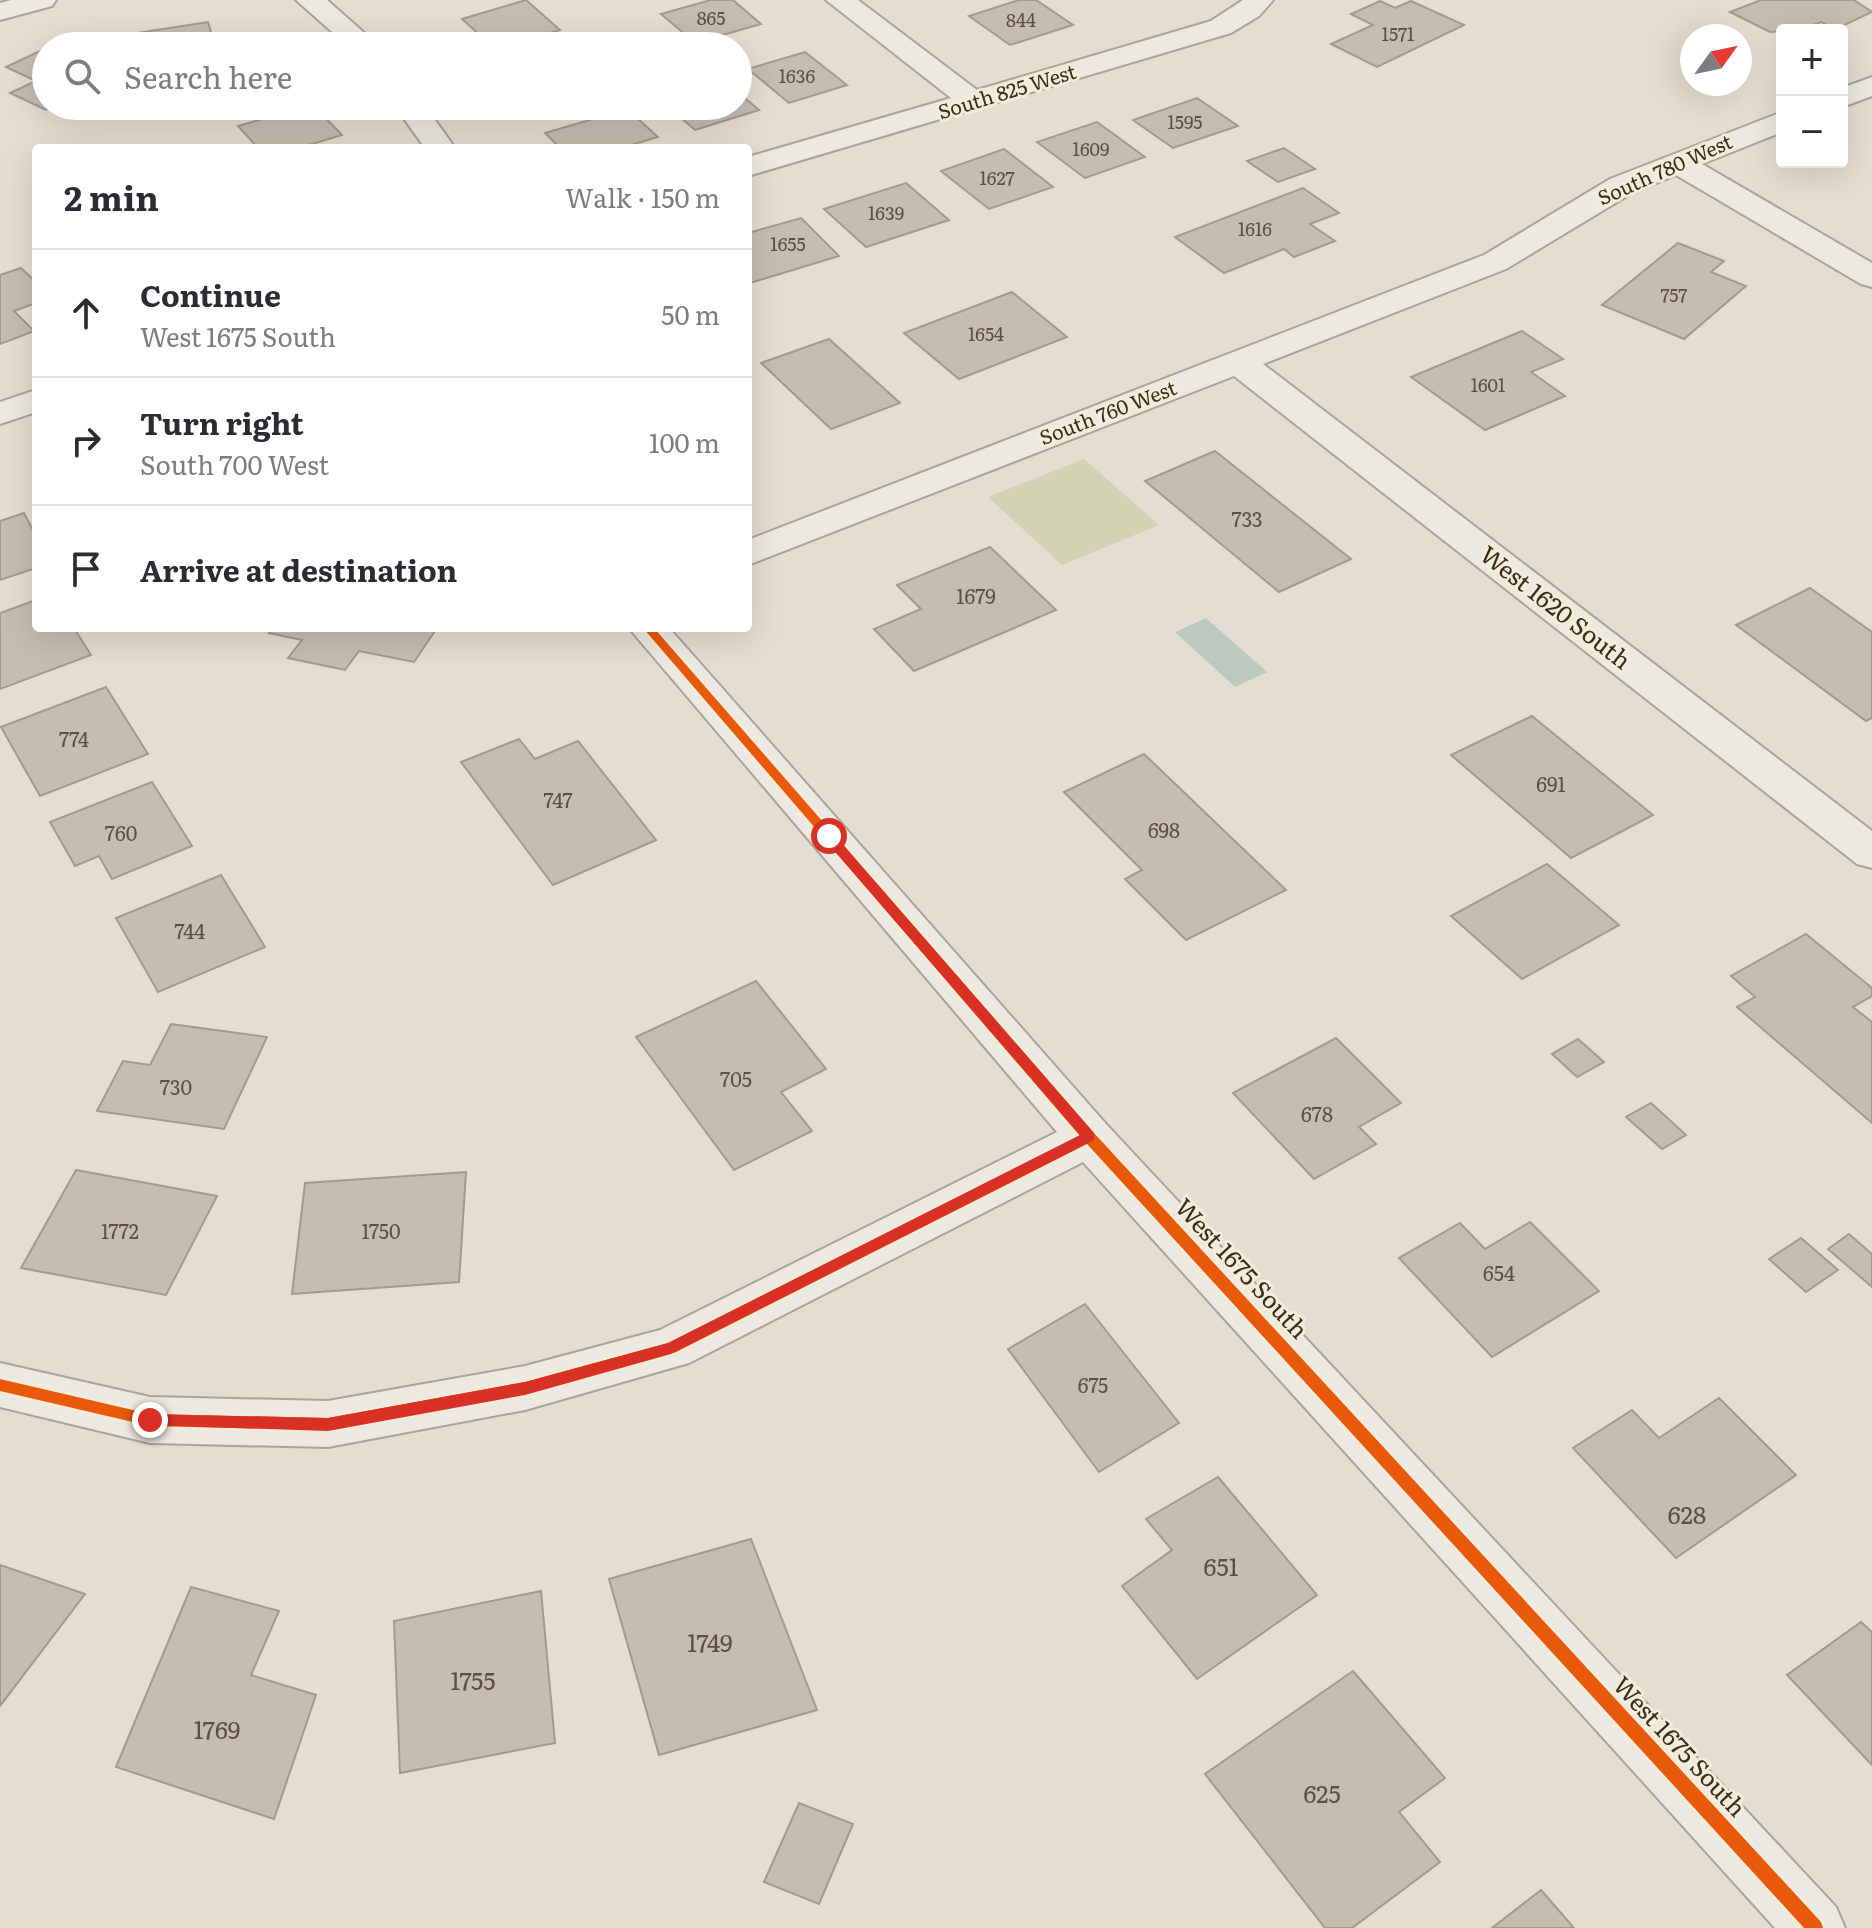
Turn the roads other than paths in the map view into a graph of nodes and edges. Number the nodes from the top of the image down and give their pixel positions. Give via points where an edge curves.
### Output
1 (42, 0) edge
2 (310, 0) edge
3 (840, 0) edge
4 (1259, 0) edge
5 (0, 12) edge
6 (348, 32) edge
7 (1872, 86) edge
8 (1847, 96) edge
9 (975, 102) junction
10 (420, 120) edge
11 (1776, 123) edge
12 (437, 144) edge
13 (1677, 162) junction
14 (752, 166) edge
15 (1468, 273) joint
16 (1872, 277) edge
17 (1238, 362) junction
18 (32, 402) edge
19 (0, 414) edge
20 (752, 551) edge
21 (651, 632) edge
22 (1872, 853) edge
23 (1089, 1137) junction
24 (0, 1385) edge
25 (1815, 1928) edge

1 - 5 street
2 - 6 street
3 - 9 street
4 - 9 street, South 825 West via 1221,27
7 - 8 street
9 - 14 street, South 825 West
10 - 12 street
11 - 13 street, South 780 West
13 - 15 street, South 780 West via 1621,186 1520,250
13 - 16 street
15 - 17 street, South 760 West
17 - 20 street, South 760 West
17 - 22 street, West 1620 South
18 - 19 street
21 - 23 street, West 1675 South
23 - 24 street via 671,1348 525,1388 328,1424 150,1420
23 - 25 street, West 1675 South

